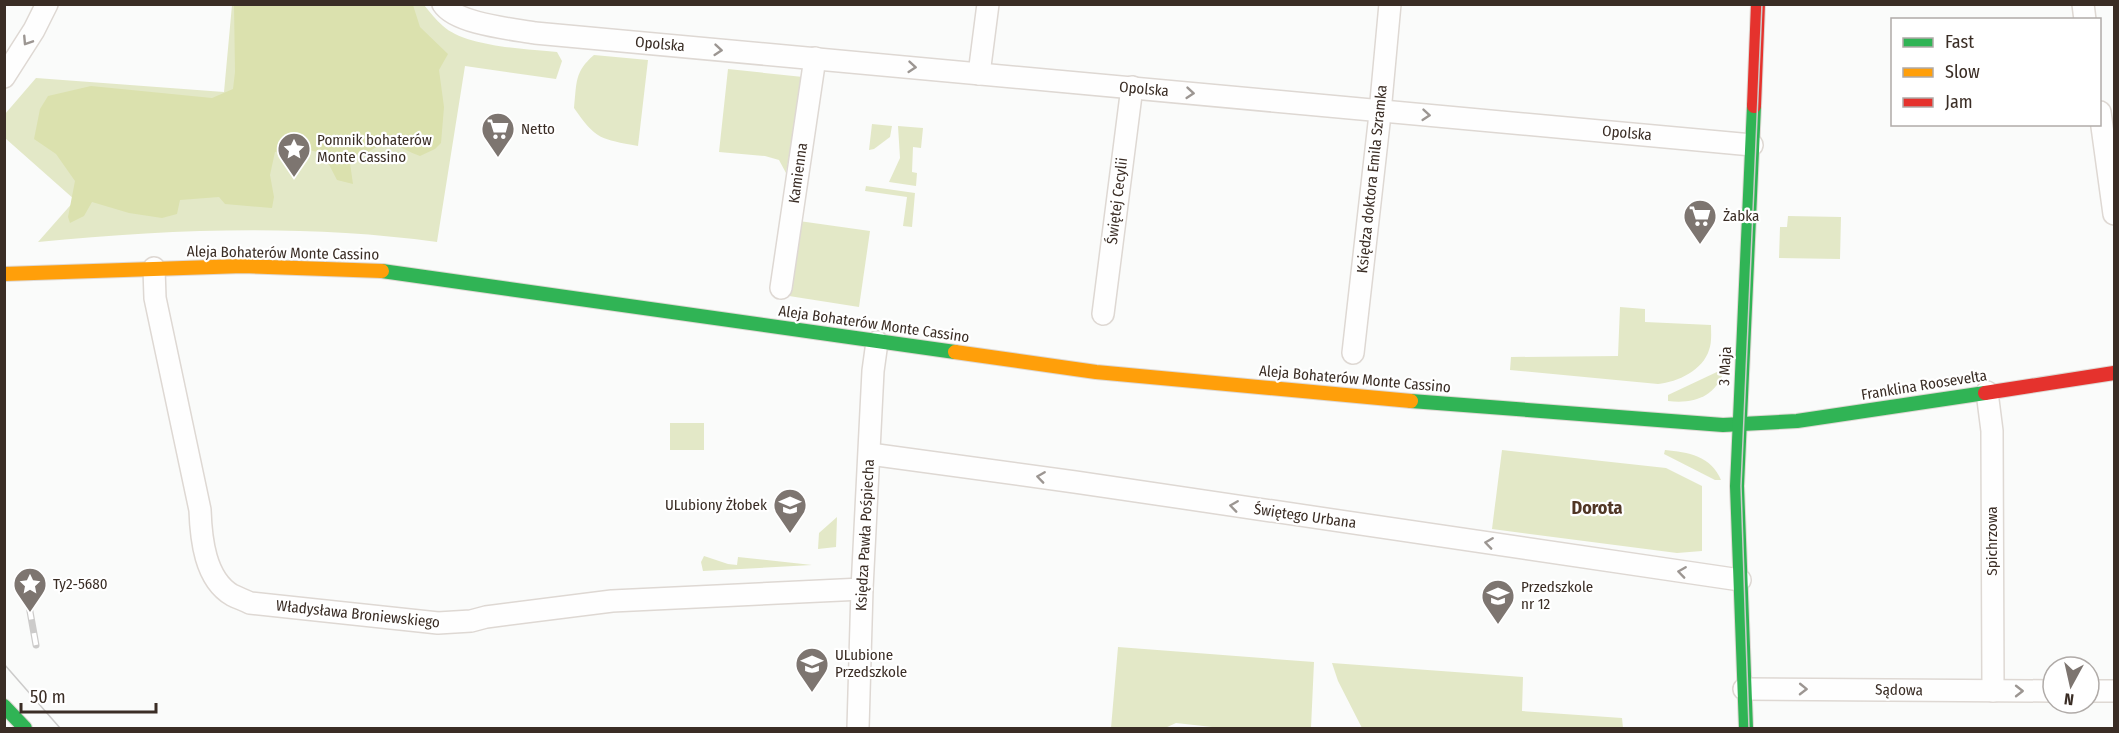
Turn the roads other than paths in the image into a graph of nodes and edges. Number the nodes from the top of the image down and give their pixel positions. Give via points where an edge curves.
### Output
1 (47, 4) edge
2 (443, 4) edge
3 (988, 4) edge
4 (1390, 4) edge
5 (1758, 4) edge
6 (815, 58) junction
7 (979, 74) junction
8 (4, 77) edge
9 (1132, 87) junction
10 (1380, 110) junction
11 (2101, 119) edge
12 (1752, 145) junction
13 (2115, 214) edge
14 (154, 268) junction
15 (4, 274) edge
16 (781, 288) dead end
17 (1103, 314) dead end
18 (877, 342) junction
19 (1353, 353) dead end
20 (2115, 373) edge
21 (1987, 392) junction
22 (1739, 425) junction
23 (870, 454) junction
24 (1740, 580) junction
25 (862, 589) junction
26 (1744, 689) junction
27 (1993, 691) junction
28 (2041, 691) edge
29 (4, 706) edge
30 (25, 729) edge
31 (858, 729) edge
32 (1746, 729) edge

1 -> 8 street
2 -> 6 street, Opolska via 468,20 535,33
3 - 7 street
4 - 10 street, Księdza doktora Emila Szramka
5 - 12 street, 3 Maja
6 -> 7 street, Opolska
6 - 16 street, Kamienna
7 - 9 street, Opolska
9 -> 10 street, Opolska
9 - 17 street, Świętej Cecylii
10 -> 12 street, Opolska
10 - 19 street, Księdza doktora Emila Szramka
11 - 13 street
12 - 22 street, 3 Maja
14 - 15 street, Aleja Bohaterów Monte Cassino
14 - 18 street, Aleja Bohaterów Monte Cassino via 282,266 387,271
14 - 25 street, Władysława Broniewskiego via 155,298 200,510 201,536 210,567 231,595 250,603 438,623 612,601
18 - 22 street, Aleja Bohaterów Monte Cassino via 1096,372
18 - 23 street, Księdza Pawła Pośpiecha
20 - 21 street, Franklina Roosevelta
21 - 22 street, Franklina Roosevelta via 1797,422
21 - 27 street, Spichrzowa via 1992,431
22 - 24 street, 3 Maja
24 -> 23 street, Świętego Urbana
23 - 25 street, Księdza Pawła Pośpiecha
24 - 26 street, 3 Maja
25 - 31 street, Księdza Pawła Pośpiecha
26 -> 27 street, Sądowa
26 - 32 street, 3 Maja
27 -> 28 street, Sądowa
29 - 30 street

